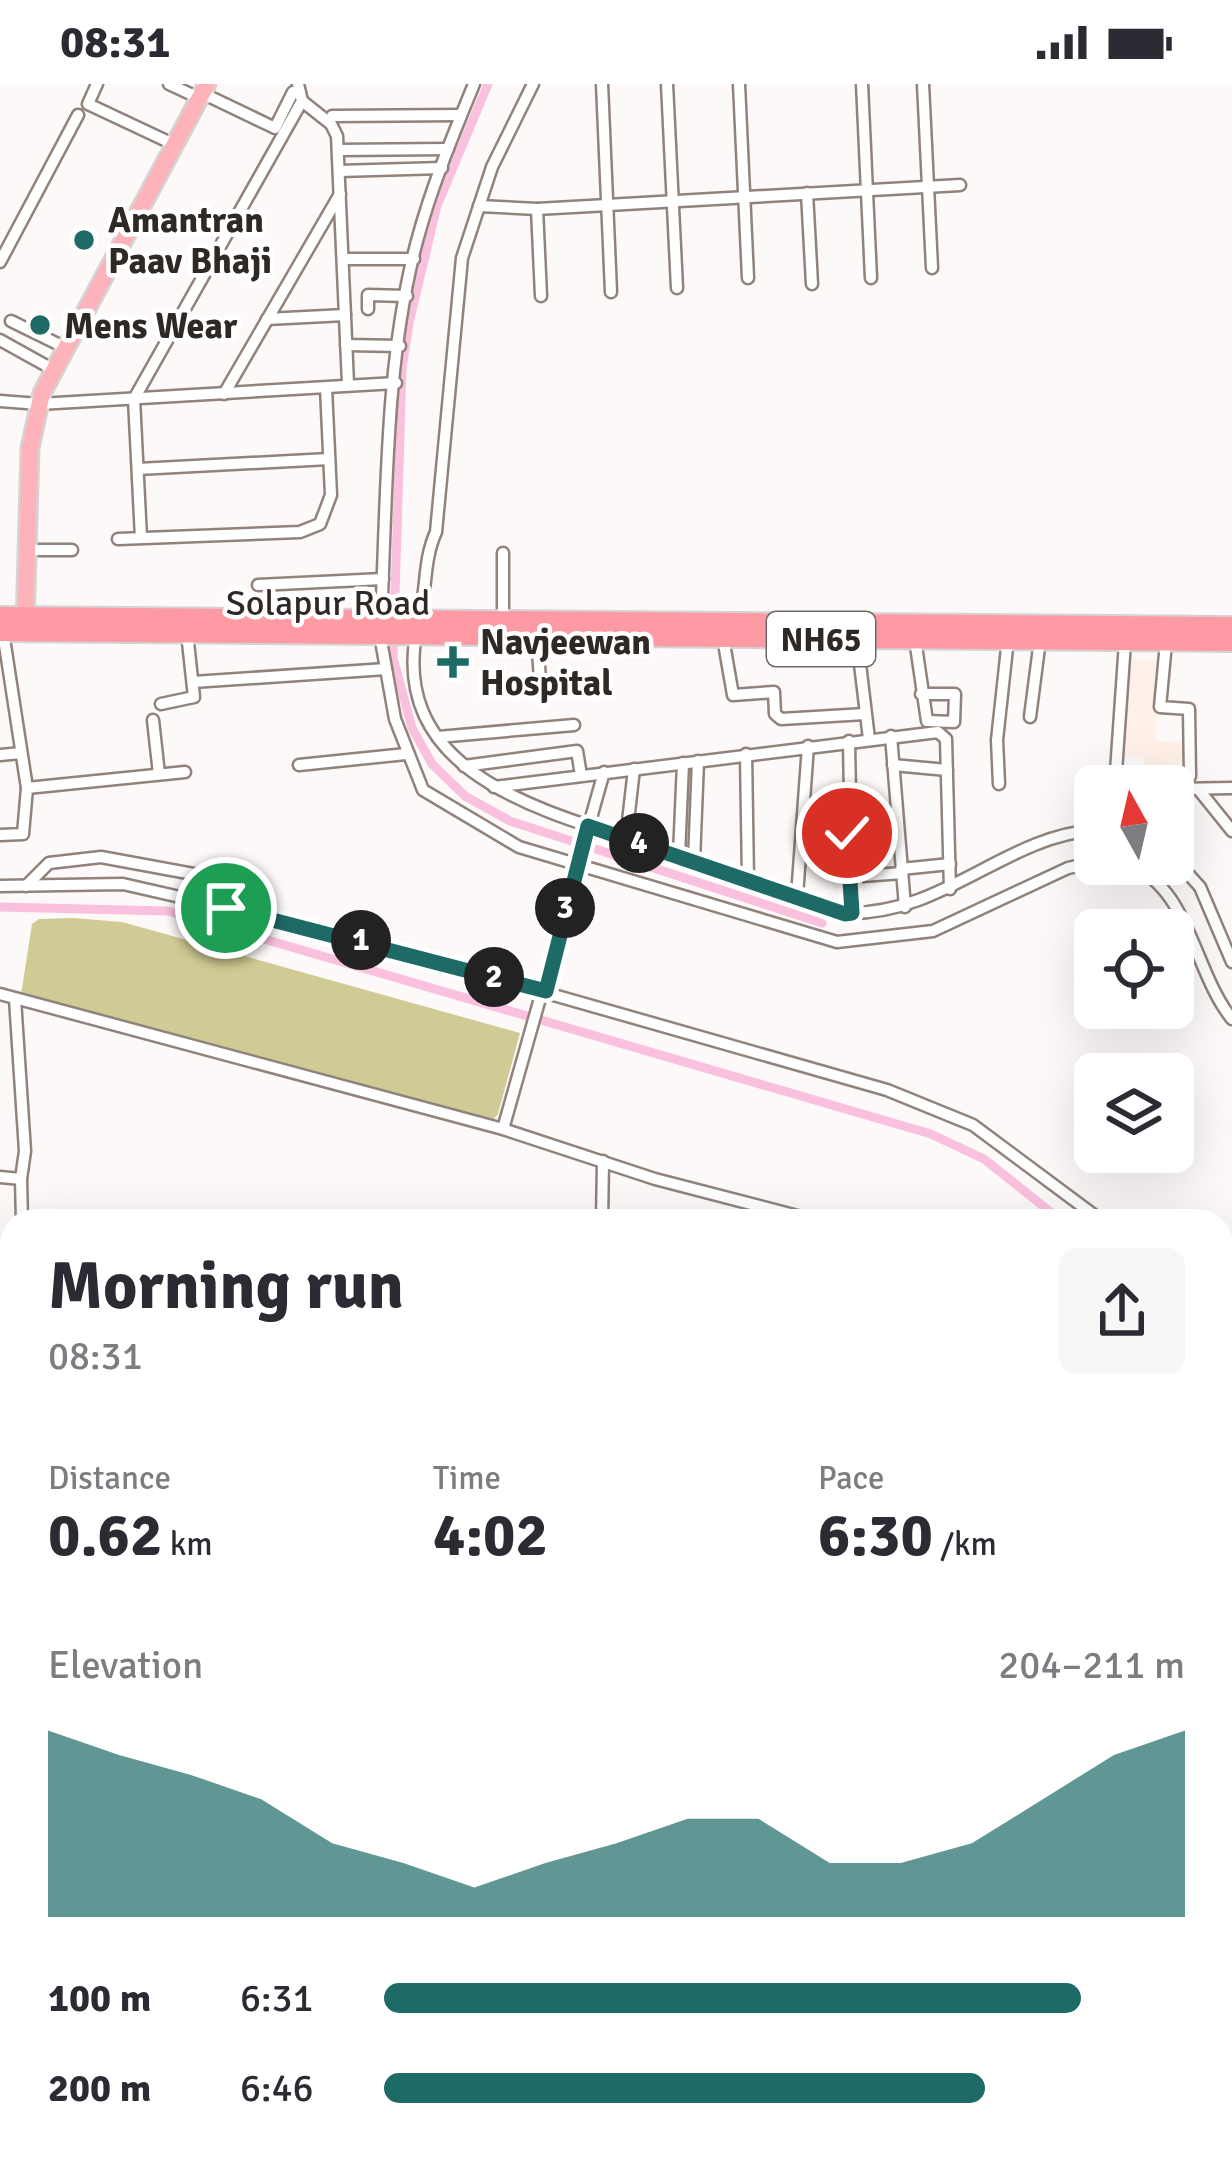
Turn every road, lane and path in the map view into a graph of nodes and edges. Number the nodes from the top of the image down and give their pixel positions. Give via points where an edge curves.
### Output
1 (98, 84) edge
2 (170, 84) edge
3 (473, 84) edge
4 (532, 84) edge
5 (602, 84) edge
6 (667, 84) edge
7 (739, 84) edge
8 (862, 84) edge
9 (923, 84) edge
10 (202, 92) edge
11 (298, 92) edge
12 (78, 115) dead end
13 (461, 115) junction
14 (332, 116) dead end
15 (173, 144) junction
16 (448, 148) junction
17 (338, 150) junction
18 (442, 168) junction
19 (339, 171) junction
20 (960, 185) dead end
21 (928, 187) junction
22 (867, 190) junction
23 (340, 194) junction
24 (807, 194) junction
25 (744, 197) junction
26 (673, 201) junction
27 (607, 205) junction
28 (479, 206) junction
29 (537, 209) junction
30 (344, 259) junction
31 (414, 259) junction
32 (0, 262) edge
33 (932, 268) dead end
34 (748, 278) dead end
35 (871, 278) dead end
36 (812, 284) dead end
37 (676, 288) dead end
38 (611, 292) dead end
39 (407, 296) junction
40 (541, 296) dead end
41 (368, 308) dead end
42 (345, 315) junction
43 (267, 319) junction
44 (11, 321) dead end
45 (0, 340) edge
46 (346, 345) junction
47 (400, 346) junction
48 (66, 348) junction
49 (54, 370) junction
50 (395, 383) junction
51 (348, 384) junction
52 (326, 388) junction
53 (224, 394) junction
54 (134, 399) junction
55 (0, 401) edge
56 (39, 404) junction
57 (329, 459) junction
58 (138, 470) junction
59 (141, 538) junction
60 (118, 539) dead end
61 (27, 550) junction
62 (72, 550) dead end
63 (503, 553) dead end
64 (383, 579) junction
65 (258, 585) dead end
66 (503, 620) junction
67 (25, 624) junction
68 (1232, 626) edge
69 (1, 627) edge
70 (382, 627) junction
71 (414, 627) junction
72 (187, 633) junction
73 (537, 636) junction
74 (723, 638) junction
75 (857, 639) junction
76 (915, 639) junction
77 (1008, 639) junction
78 (1040, 640) junction
79 (1125, 642) junction
80 (1232, 642) edge
81 (1166, 643) junction
82 (386, 669) junction
83 (540, 680) dead end
84 (193, 682) junction
85 (922, 694) dead end
86 (161, 704) dead end
87 (865, 714) junction
88 (1030, 717) dead end
89 (153, 720) dead end
90 (574, 725) dead end
91 (891, 736) junction
92 (438, 737) junction
93 (868, 739) junction
94 (849, 741) junction
95 (808, 746) junction
96 (21, 753) junction
97 (406, 754) junction
98 (746, 754) junction
99 (0, 755) edge
100 (698, 761) junction
101 (682, 763) junction
102 (298, 765) dead end
103 (892, 765) junction
104 (1116, 765) edge
105 (1190, 765) edge
106 (464, 766) junction
107 (634, 769) junction
108 (947, 770) junction
109 (185, 772) dead end
110 (604, 772) junction
111 (159, 774) junction
112 (581, 775) junction
113 (999, 784) dead end
114 (27, 788) junction
115 (491, 788) junction
116 (1232, 788) edge
117 (1194, 790) edge
118 (1199, 790) junction
119 (587, 830) junction
120 (1232, 830) edge
121 (0, 835) edge
122 (1074, 835) edge
123 (626, 838) junction
124 (679, 856) junction
125 (576, 860) junction
126 (694, 861) junction
127 (950, 864) junction
128 (1074, 866) edge
129 (902, 871) junction
130 (849, 878) junction
131 (226, 880) dead end
132 (748, 880) junction
133 (1194, 880) edge
134 (1158, 885) edge
135 (0, 886) edge
136 (26, 886) junction
137 (950, 890) junction
138 (797, 896) junction
139 (905, 907) junction
140 (852, 913) junction
141 (1232, 962) edge
142 (0, 994) edge
143 (545, 995) junction
144 (15, 999) junction
145 (1232, 1019) edge
146 (503, 1129) junction
147 (602, 1161) junction
148 (0, 1177) edge
149 (21, 1179) junction
150 (22, 1209) edge
151 (602, 1209) edge
152 (775, 1209) edge
153 (1086, 1209) edge

1 - 15 street via 89,104
2 - 10 street
3 - 13 street
4 - 28 street
5 - 27 street
6 - 26 street
7 - 25 street
8 - 22 street
9 - 21 street
10 - 11 street via 275,128
10 - 15 main road
11 - 17 street via 335,129
11 - 54 street
12 - 32 street
13 - 14 street
13 - 16 street
15 - 48 main road
16 - 17 street
16 - 18 street
17 - 19 street
18 - 19 street
18 - 31 street
19 - 23 street
20 - 21 street
21 - 22 street
21 - 33 street
22 - 24 street
22 - 35 street
23 - 30 street
23 - 43 street
24 - 25 street
24 - 36 street
25 - 26 street
25 - 34 street
26 - 27 street
26 - 37 street
27 - 29 street
27 - 38 street
28 - 29 street
28 - 71 street via 462,258 436,532
29 - 40 street
30 - 31 street
30 - 42 street
31 - 39 street
39 - 41 street via 368,295
39 - 47 street
42 - 43 street
42 - 46 street
43 - 53 street
44 - 48 street
45 - 49 street
46 - 47 street
46 - 51 street
47 - 50 street
48 - 49 main road
49 - 56 main road
50 - 51 street
50 - 64 street
51 - 52 street
52 - 53 street
52 - 57 street
53 - 54 street
54 - 56 street
54 - 58 street
55 - 56 street
56 - 61 main road
57 - 58 street
57 - 59 street via 331,495 320,524 300,532
58 - 59 street
59 - 60 street
61 - 62 street
61 - 67 main road
63 - 66 street
64 - 65 street
64 - 70 street
66 - 68 highway, Solapur Road / NH65
66 - 71 highway, Solapur Road / NH65
67 - 69 highway, Solapur Road / NH65
67 - 70 highway, Solapur Road / NH65
67 - 72 highway, Solapur Road / NH65
69 - 96 street
70 - 71 highway, Solapur Road / NH65
70 - 72 highway, Solapur Road / NH65
70 - 82 street
71 - 73 highway, Solapur Road / NH65
71 - 92 street via 420,700
72 - 84 street
73 - 74 highway, Solapur Road / NH65
73 - 83 street
74 - 75 highway, Solapur Road / NH65
74 - 87 street via 729,691 774,692 777,718
75 - 76 highway, Solapur Road / NH65
75 - 87 street
76 - 77 highway, Solapur Road / NH65
76 - 85 street
77 - 78 highway, Solapur Road / NH65
77 - 113 street
78 - 79 highway, Solapur Road / NH65
78 - 88 street
79 - 81 highway, Solapur Road / NH65
79 - 104 street
80 - 81 highway, Solapur Road / NH65
81 - 105 street via 1160,707 1189,709
82 - 84 street
82 - 97 street
84 - 86 street via 193,699
87 - 93 street
89 - 111 street
90 - 92 street
91 - 93 street
91 - 103 street
91 - 108 street via 943,735
92 - 106 street
93 - 94 street
94 - 95 street
94 - 130 street
95 - 98 street
95 - 138 street
96 - 99 street
96 - 114 street
97 - 102 street
97 - 125 street via 431,797 502,841
98 - 100 street
98 - 132 street
100 - 101 street
100 - 126 street
101 - 107 street
101 - 124 street
103 - 108 street
103 - 129 street
106 - 112 street via 577,751
106 - 115 street
107 - 110 street
107 - 123 street
108 - 127 street
109 - 111 street
110 - 112 street
110 - 119 street
111 - 114 street
112 - 115 street
114 - 121 street via 23,834
115 - 119 street
116 - 118 street
117 - 118 street
118 - 120 street
119 - 123 street
119 - 125 street
122 - 137 street
123 - 124 street
124 - 126 street
125 - 128 street via 810,938 866,943 933,931
125 - 143 street
126 - 132 street
127 - 129 street
127 - 137 street
129 - 130 street
129 - 139 street
130 - 140 street
131 - 136 street via 101,857 49,863
132 - 138 street
133 - 141 street
134 - 145 street
135 - 136 street
136 - 143 street via 123,884 329,931
137 - 139 street
138 - 140 street
139 - 140 street
142 - 144 street
143 - 146 street
143 - 153 street via 931,1105 988,1135
144 - 146 street
144 - 149 street
146 - 147 street
147 - 151 street
147 - 152 street
148 - 149 street
149 - 150 street

